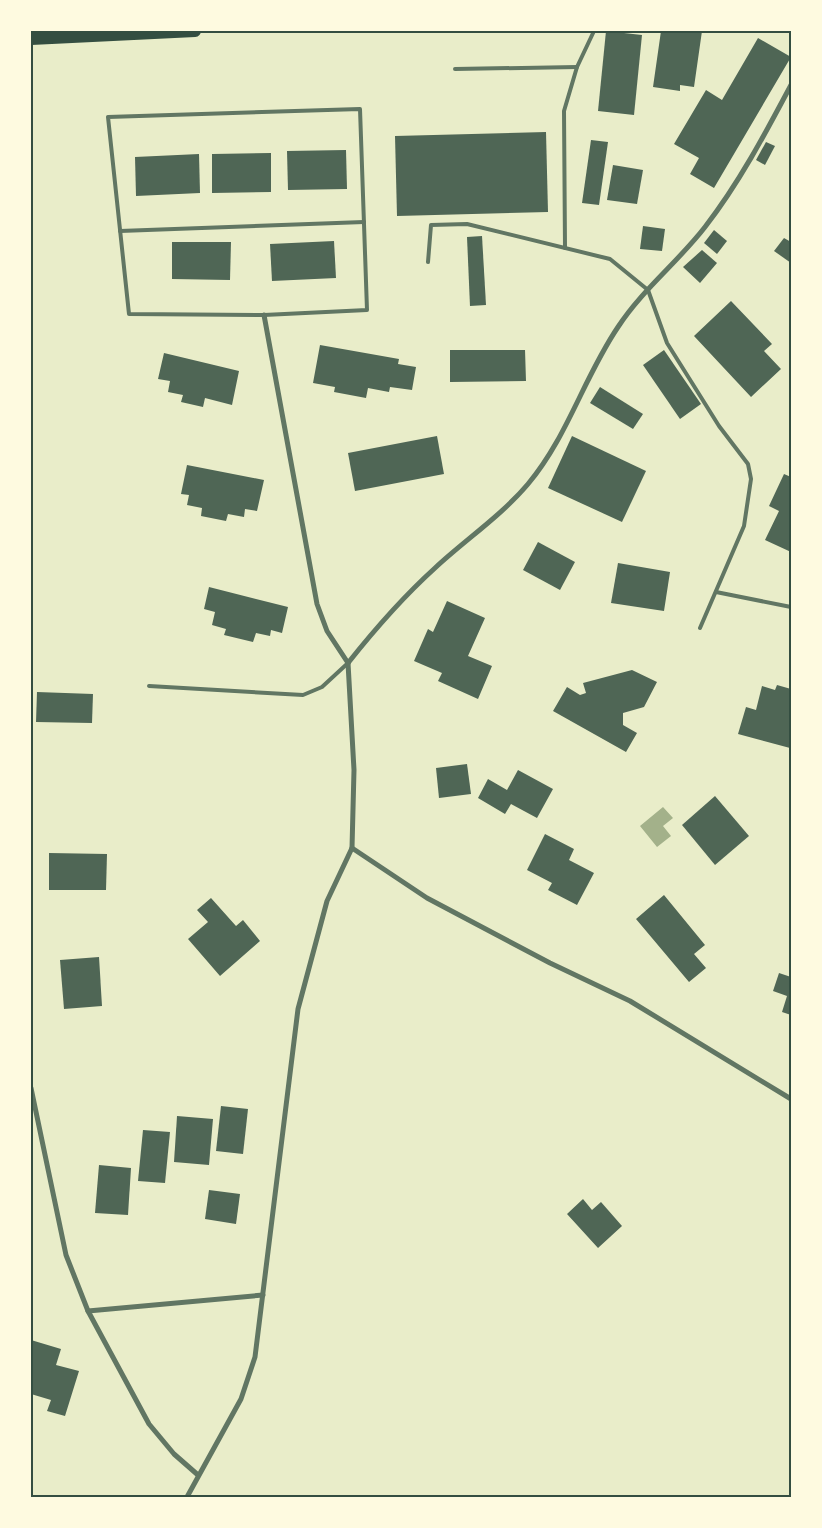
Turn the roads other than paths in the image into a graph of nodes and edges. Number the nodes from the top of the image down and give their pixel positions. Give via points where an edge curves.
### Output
1 (195, 31) edge
2 (594, 31) edge
3 (31, 39) edge
4 (577, 67) junction
5 (455, 68) dead end
6 (791, 84) edge
7 (364, 222) junction
8 (120, 231) junction
9 (565, 248) junction
10 (428, 262) dead end
11 (648, 290) junction
12 (264, 315) junction
13 (716, 592) junction
14 (791, 608) edge
15 (700, 628) dead end
16 (348, 663) junction
17 (149, 686) dead end
18 (352, 848) junction
19 (31, 1088) edge
20 (791, 1099) edge
21 (263, 1296) junction
22 (88, 1311) junction
23 (198, 1475) junction
24 (187, 1497) edge

1 - 3 main road
2 - 4 lane
4 - 5 lane
4 - 9 lane via 564,111
6 - 11 street via 750,161 720,207
7 - 8 lane
7 - 8 lane via 360,110 108,117
7 - 12 lane via 368,310
8 - 12 lane via 129,314
9 - 10 lane via 467,224 431,225
9 - 11 lane via 610,259
11 - 13 lane via 666,343 719,426 748,464 751,479 744,526
11 - 16 street via 609,340 534,477 513,500 403,598
12 - 16 street via 317,604 327,631
13 - 14 lane
13 - 15 lane
16 - 17 lane via 322,687 303,695
16 - 18 street via 354,770
18 - 20 street via 427,898 630,1001
18 - 21 street via 327,901 298,1008
19 - 22 street via 66,1255
21 - 22 street
21 - 23 street via 247,1386
22 - 23 street via 149,1424 174,1454
23 - 24 street

